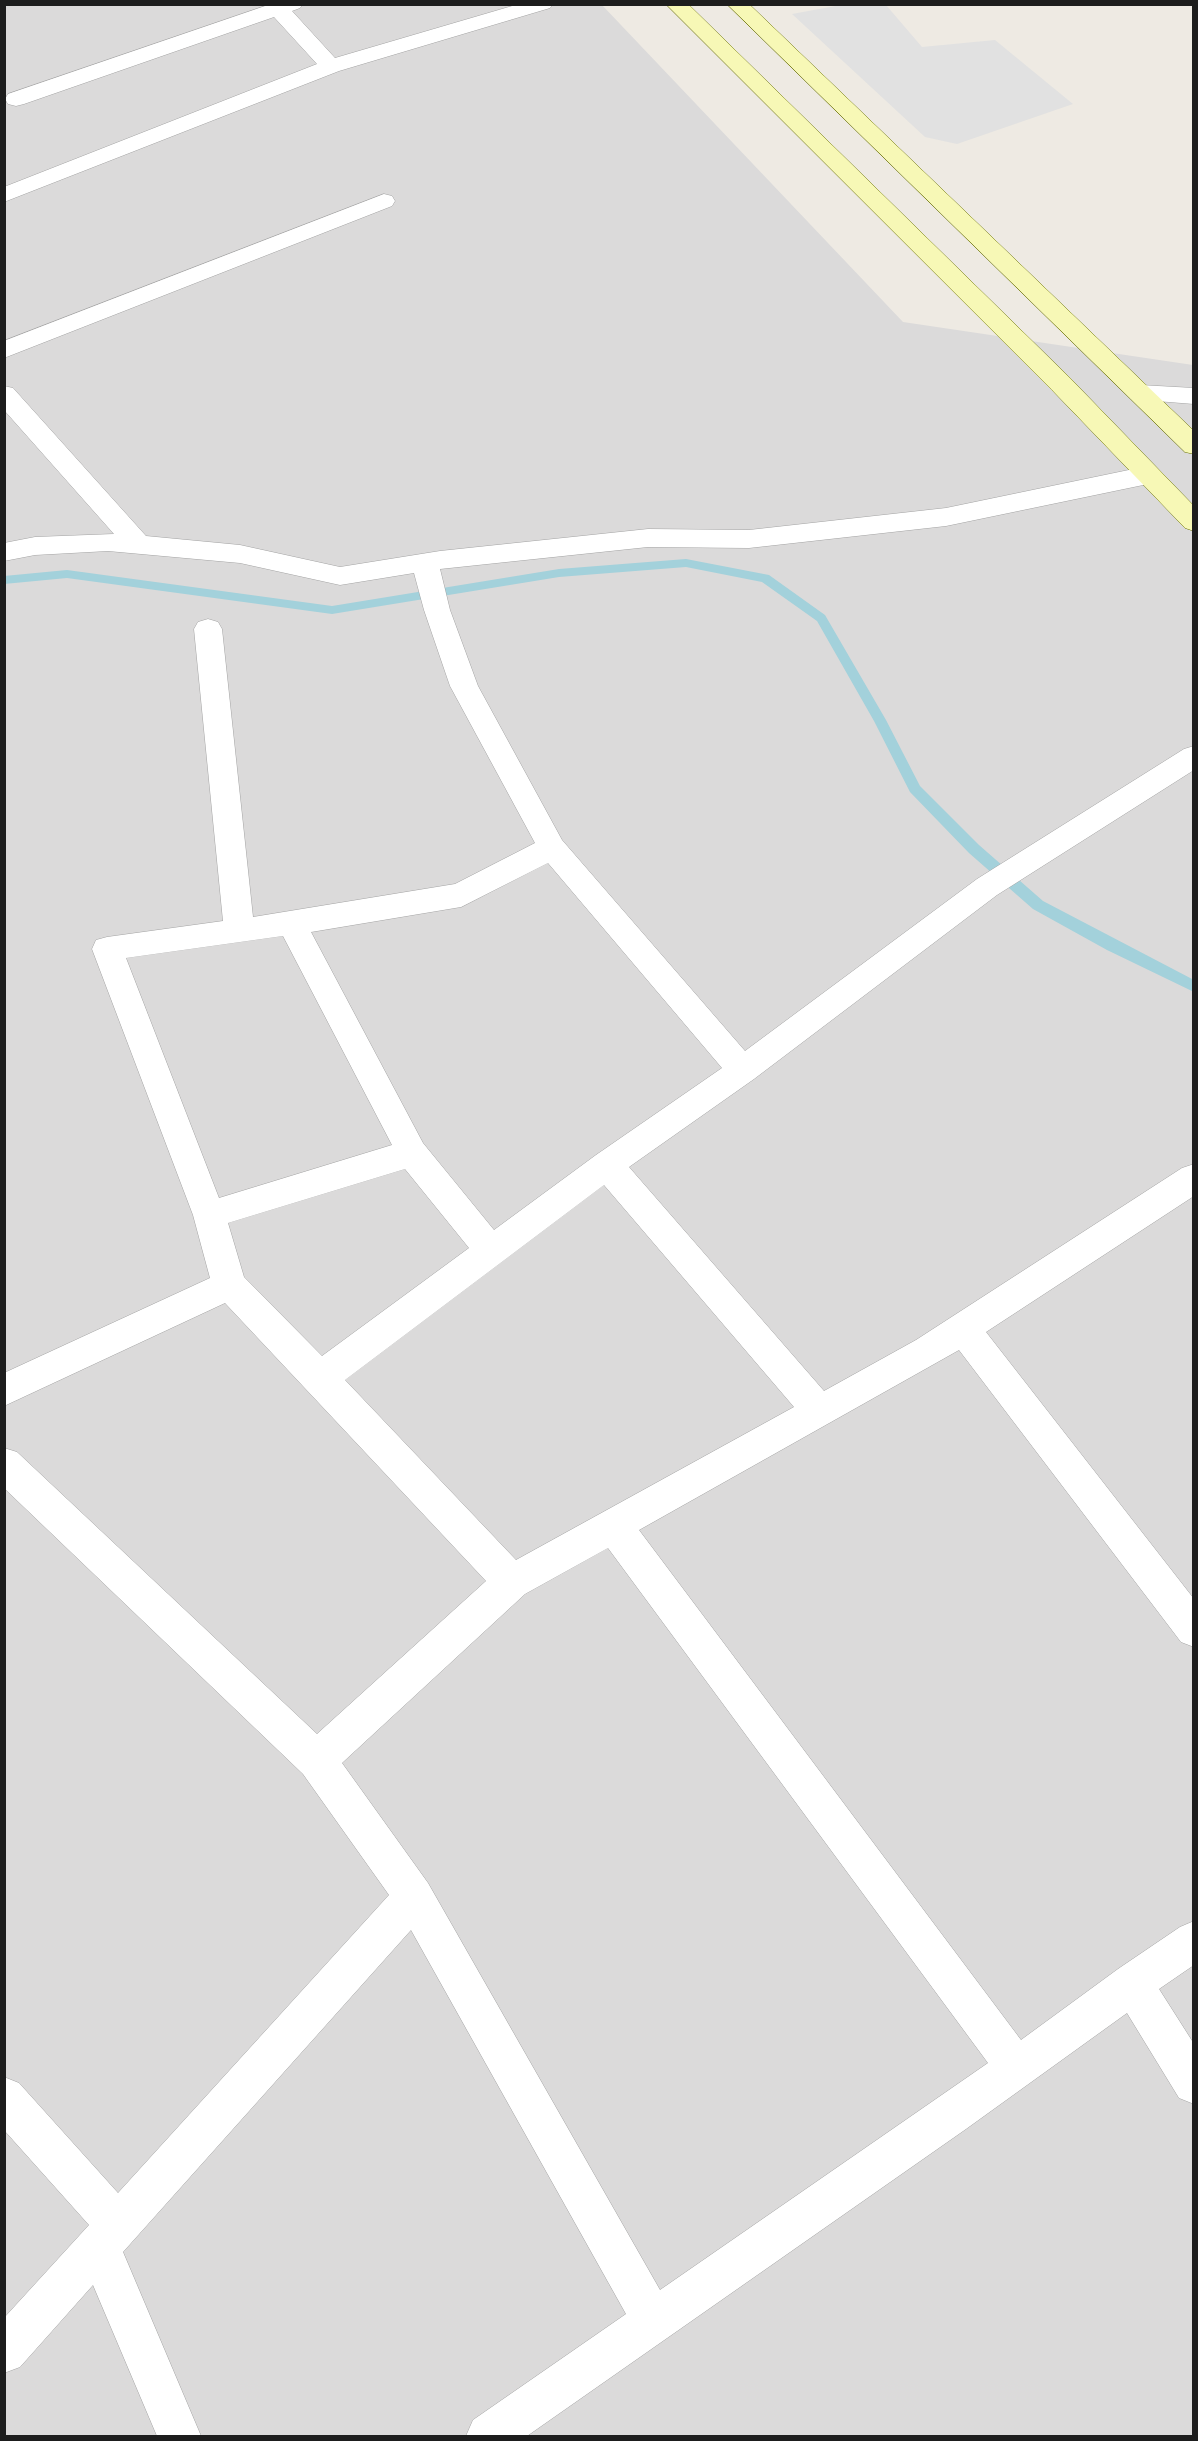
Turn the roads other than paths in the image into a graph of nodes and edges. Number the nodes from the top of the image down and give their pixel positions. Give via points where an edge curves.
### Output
1 (543, 4) edge
2 (676, 4) edge
3 (737, 4) edge
4 (286, 7) edge
5 (331, 66) junction
6 (16, 99) dead end
7 (4, 195) edge
8 (384, 201) dead end
9 (4, 350) edge
10 (1140, 393) junction
11 (4, 394) edge
12 (1194, 396) edge
13 (1194, 446) edge
14 (1148, 475) junction
15 (1194, 522) edge
16 (139, 545) junction
17 (4, 552) edge
18 (426, 568) junction
19 (208, 629) dead end
20 (1194, 756) edge
21 (552, 848) junction
22 (291, 923) junction
23 (239, 930) junction
24 (743, 1070) junction
25 (412, 1153) junction
26 (607, 1165) junction
27 (1194, 1178) edge
28 (209, 1215) junction
29 (490, 1250) junction
30 (229, 1285) junction
31 (962, 1327) junction
32 (320, 1378) junction
33 (4, 1390) edge
34 (819, 1411) junction
35 (4, 1464) edge
36 (614, 1526) junction
37 (512, 1582) junction
38 (1194, 1629) edge
39 (317, 1760) junction
40 (414, 1897) junction
41 (1194, 1941) edge
42 (1132, 1983) junction
43 (1017, 2068) junction
44 (1194, 2083) edge
45 (4, 2098) edge
46 (109, 2236) junction
47 (653, 2320) junction
48 (4, 2351) edge
49 (179, 2436) edge
50 (489, 2436) edge

1 - 5 street
2 - 14 main road
3 - 10 main road
4 - 5 street
4 - 6 street
5 - 7 street
8 - 9 street
10 - 12 street
10 - 13 main road
11 - 16 street
14 - 15 main road
14 - 18 street via 946,518 749,539 648,538
16 - 17 street via 108,542 35,546
16 - 18 street via 240,554 340,576
18 - 21 street via 464,686
19 - 23 street
20 - 24 street via 987,887
21 - 22 street via 461,895
21 - 24 street
22 - 23 street
22 - 25 street
23 - 28 street via 107,950
24 - 26 street
25 - 28 street
25 - 29 street
26 - 29 street
26 - 34 street
27 - 31 street
28 - 30 street
29 - 32 street
30 - 32 street
30 - 33 street
31 - 34 street via 928,1351
31 - 38 street
32 - 37 street
34 - 36 street
35 - 39 street
36 - 37 street
36 - 43 street
37 - 39 street
39 - 40 street
40 - 46 street
40 - 47 street
41 - 42 street
42 - 43 street
42 - 44 street
43 - 47 street
45 - 46 street
46 - 48 street
46 - 49 street
47 - 50 street

